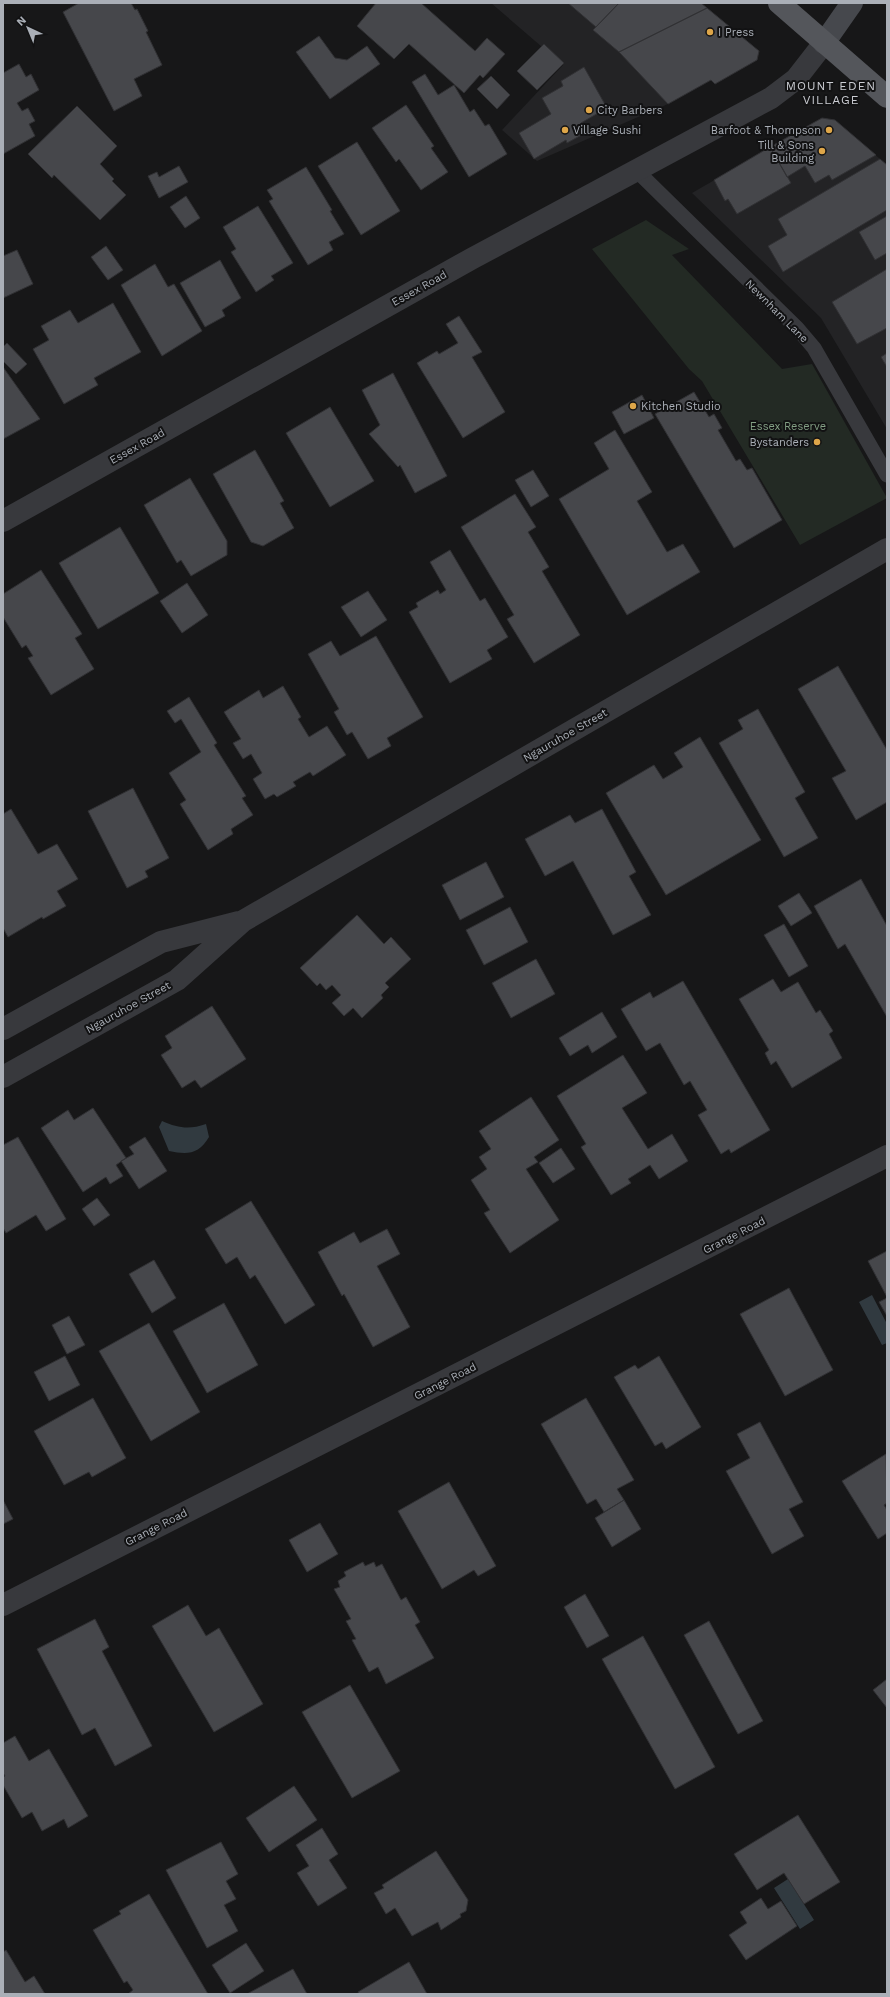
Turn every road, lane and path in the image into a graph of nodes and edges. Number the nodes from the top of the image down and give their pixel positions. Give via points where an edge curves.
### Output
1 (779, 3) edge
2 (852, 3) edge
3 (824, 43) junction
4 (887, 97) edge
5 (636, 170) junction
6 (887, 475) edge
7 (3, 521) edge
8 (887, 549) edge
9 (242, 921) junction
10 (3, 1029) edge
11 (3, 1077) edge
12 (887, 1156) edge
13 (3, 1605) edge

1 - 3 main road
2 - 3 main road
3 - 4 main road
3 - 5 street, Essex Road via 796,79 771,98
5 - 6 lane, Newnham Lane via 797,328 814,348
5 - 7 street, Essex Road via 473,258
8 - 9 street, Ngauruhoe Street
9 - 10 street, Ngauruhoe Street via 161,942
9 - 11 street, Ngauruhoe Street via 177,980
12 - 13 street, Grange Road

